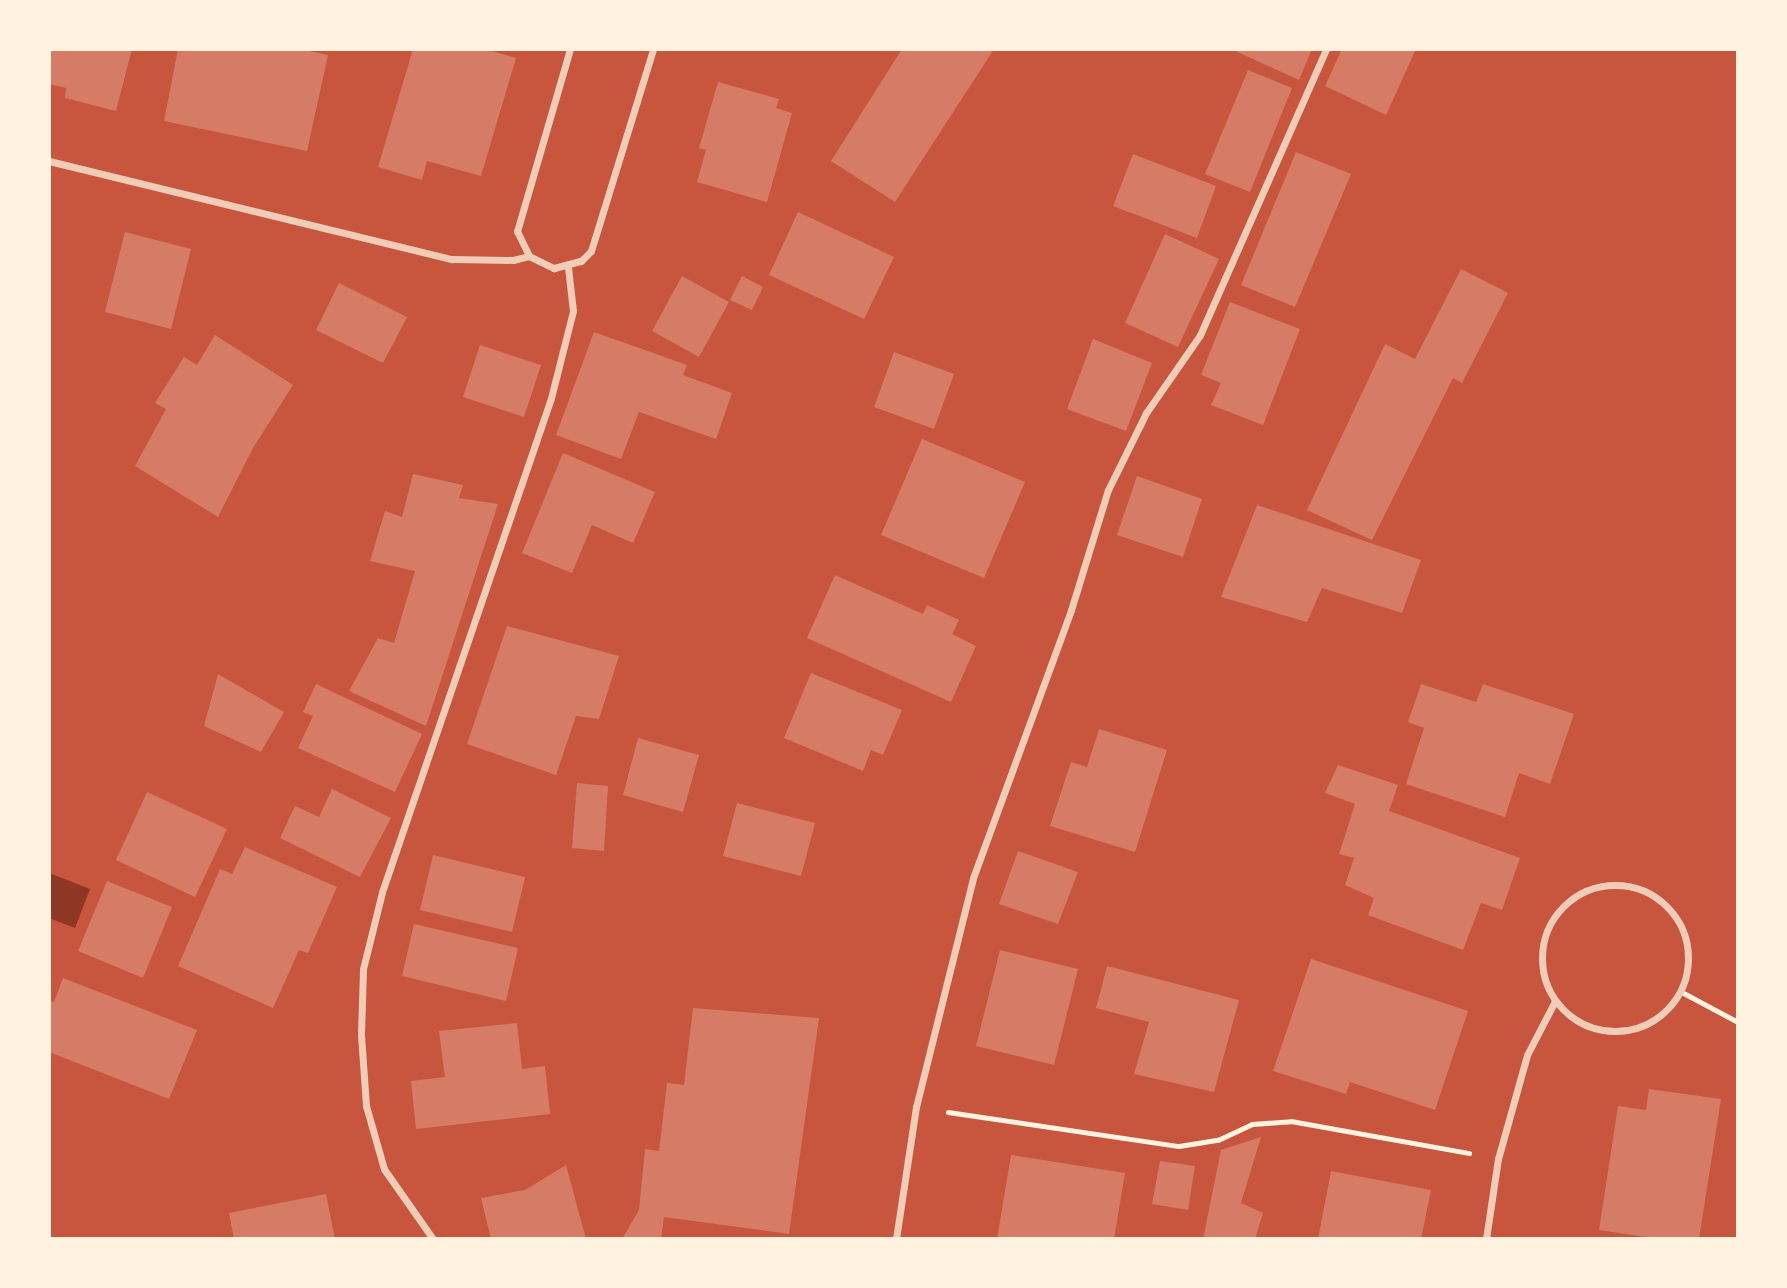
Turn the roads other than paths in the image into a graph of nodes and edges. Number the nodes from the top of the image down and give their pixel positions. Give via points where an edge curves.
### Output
1 (570, 49) edge
2 (653, 49) edge
3 (1326, 49) edge
4 (49, 161) edge
5 (529, 256) junction
6 (568, 267) junction
7 (1555, 1001) junction
8 (433, 1239) edge
9 (896, 1239) edge
10 (1486, 1239) edge

1 - 5 street via 519,217 517,231
2 - 6 street via 597,239 591,251
3 - 9 street via 1200,335 1146,412 1108,490 1071,610 973,878 916,1107
4 - 5 street via 452,259
5 - 6 street via 554,268
6 - 8 street via 573,311 551,398 382,892 363,969 366,1105 384,1169
7 - 7 street via 1544,980 1545,932 1557,912 1574,897 1596,887 1619,884 1643,890 1678,920 1688,967 1680,991 1665,1011 1644,1025 1620,1031 1595,1029 1572,1018
7 - 10 street via 1527,1055 1499,1159

